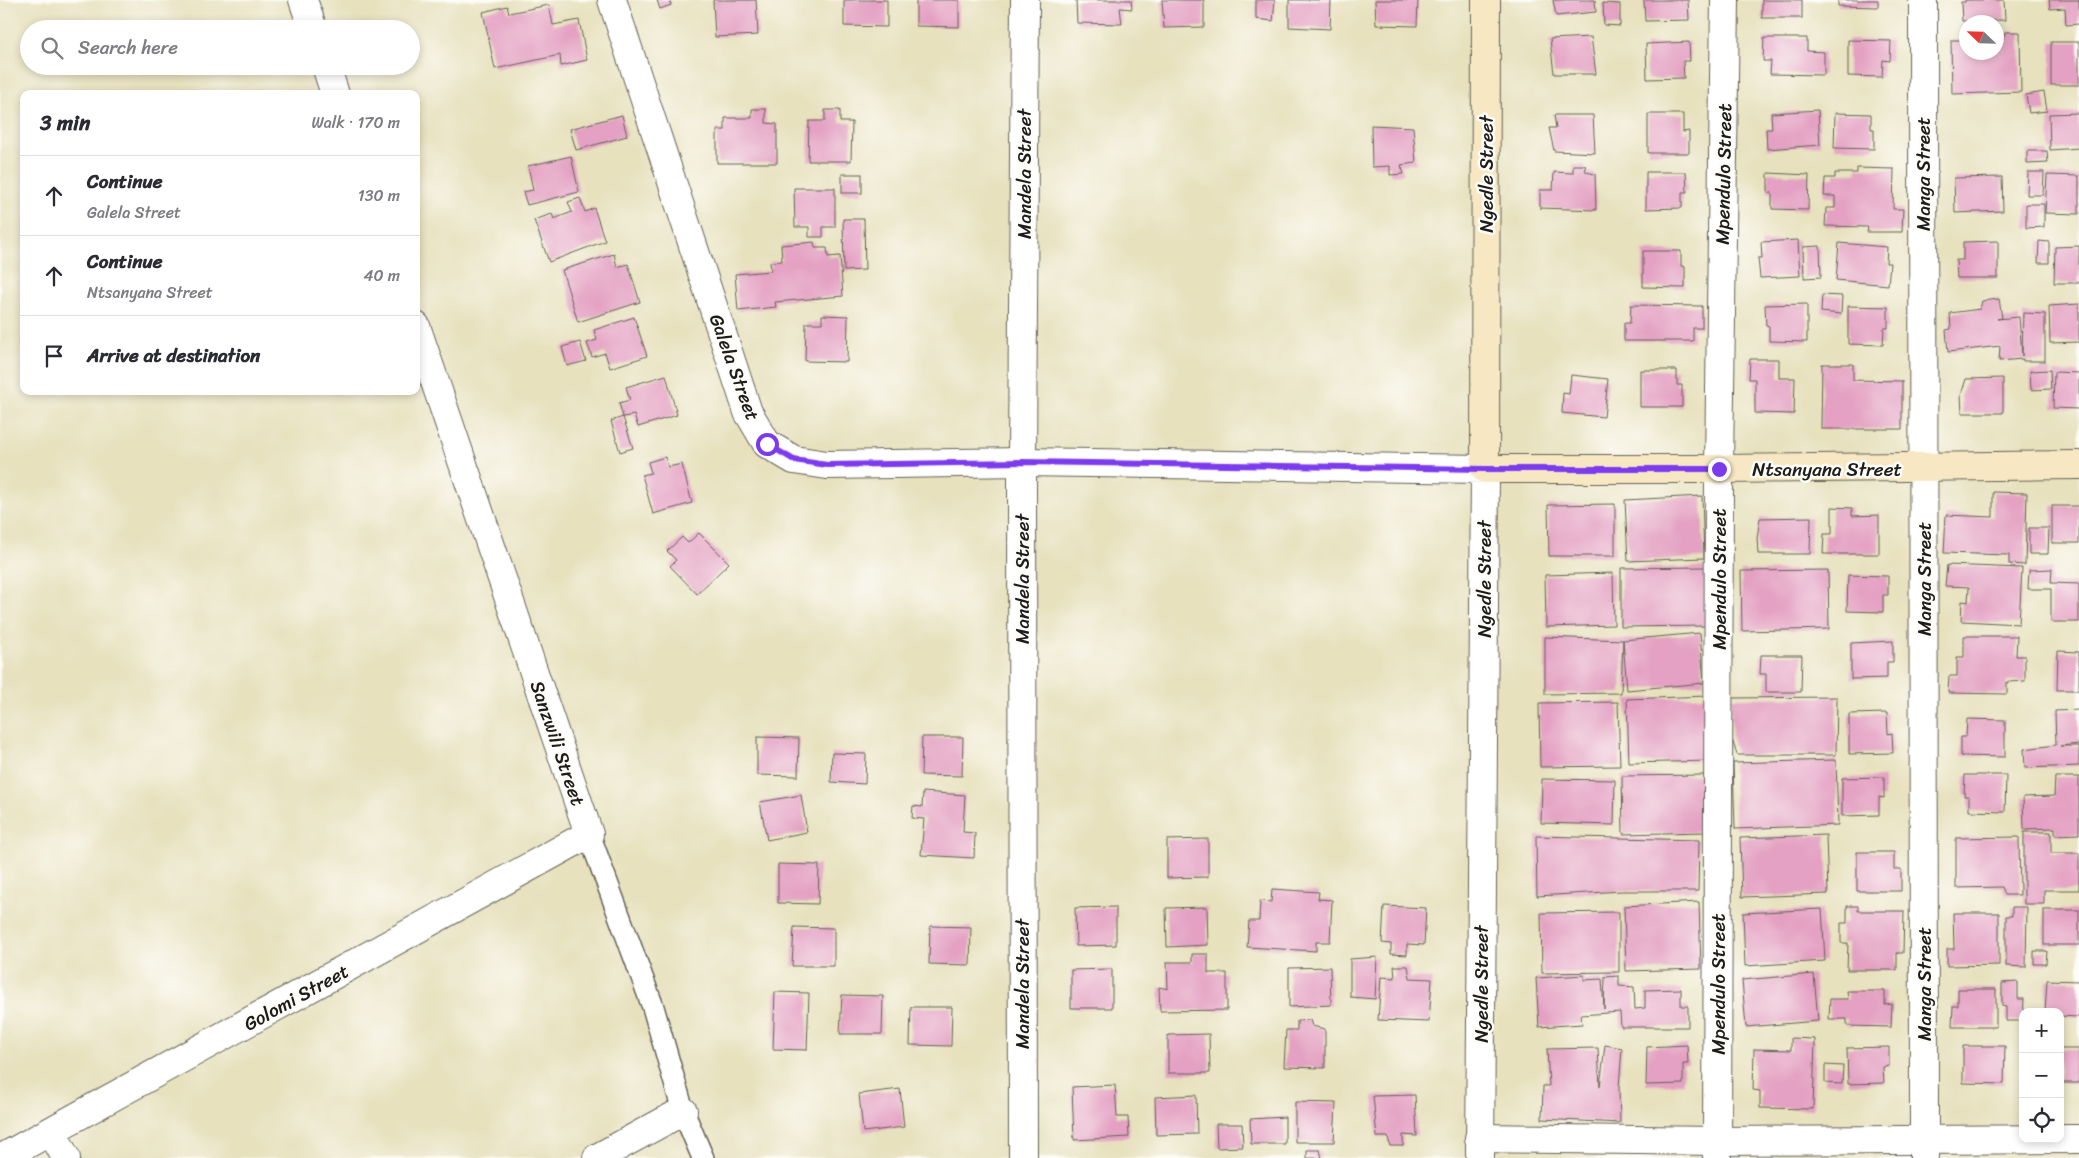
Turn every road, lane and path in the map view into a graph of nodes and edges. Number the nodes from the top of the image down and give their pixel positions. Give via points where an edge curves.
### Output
1 (303, 0) edge
2 (612, 0) edge
3 (1025, 0) edge
4 (1486, 0) edge
5 (1725, 0) edge
6 (1923, 0) edge
7 (310, 20) edge
8 (329, 75) edge
9 (334, 90) edge
10 (420, 338) edge
11 (1022, 462) junction
12 (2079, 465) edge
13 (1924, 468) junction
14 (1485, 469) junction
15 (1719, 469) junction
16 (590, 834) junction
17 (683, 1111) junction
18 (52, 1132) junction
19 (2079, 1139) edge
20 (1480, 1148) edge
21 (1717, 1149) edge
22 (1924, 1149) edge
23 (2, 1158) edge
24 (66, 1158) edge
25 (596, 1158) edge
26 (703, 1158) edge
27 (1023, 1158) edge

1 - 7 street
2 - 11 street, Galela Street via 748,412 767,444 794,460 827,465
3 - 11 street, Mandela Street
4 - 14 street, Ngedle Street
5 - 15 street, Mpendulo Street
6 - 13 street, Manga Street
8 - 9 street
10 - 16 street, Sanzwili Street
11 - 14 street, Galela Street
11 - 27 street, Mandela Street
12 - 13 street, Ntsanyana Street
13 - 15 street, Ntsanyana Street
13 - 22 street, Manga Street
14 - 15 street, Ntsanyana Street
14 - 20 street, Ngedle Street
15 - 21 street, Mpendulo Street
16 - 17 lane, Sanzwili Street via 654,1007
16 - 18 street, Golomi Street
17 - 25 street
17 - 26 lane, Sanzwili Street
18 - 23 street, Golomi Street
18 - 24 street
19 - 22 street
20 - 21 street
21 - 22 street

